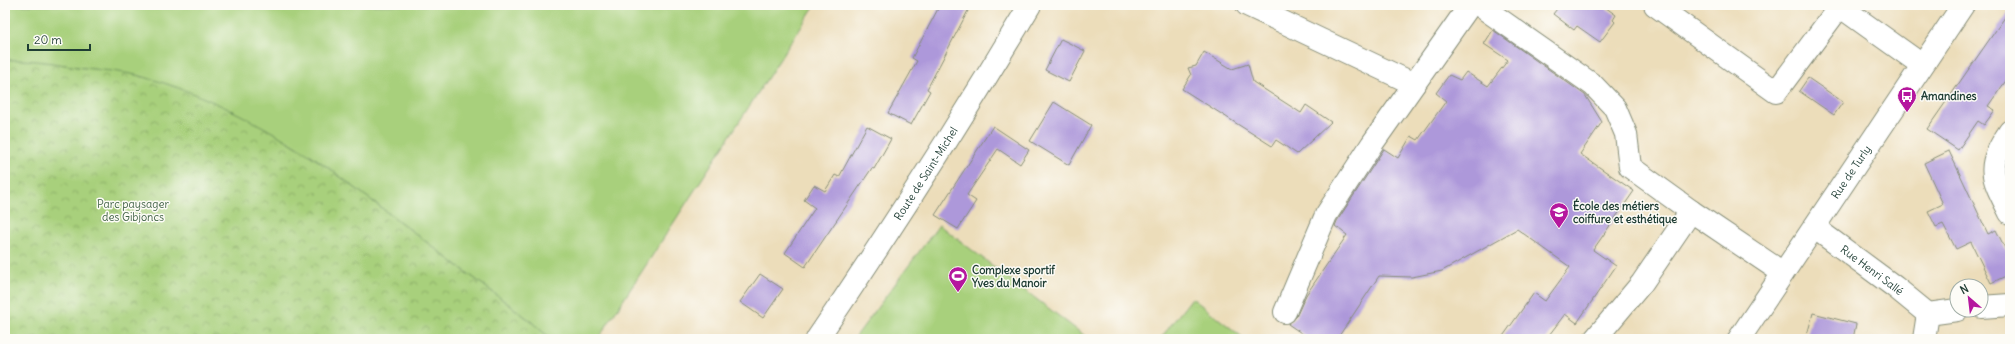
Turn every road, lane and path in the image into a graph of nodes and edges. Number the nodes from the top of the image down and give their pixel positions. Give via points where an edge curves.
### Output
1 (1030, 5) edge
2 (1247, 5) edge
3 (1470, 5) edge
4 (1479, 5) edge
5 (1655, 5) edge
6 (1839, 5) edge
7 (1963, 5) edge
8 (1922, 65) junction
9 (1414, 84) junction
10 (2010, 131) edge
11 (1692, 210) junction
12 (2010, 213) edge
13 (1814, 228) junction
14 (1784, 274) junction
15 (2010, 305) edge
16 (1989, 306) edge
17 (1949, 311) edge
18 (1285, 312) dead end
19 (1928, 314) junction
20 (817, 339) edge
21 (1595, 339) edge
22 (1739, 339) edge
23 (1924, 339) edge

1 - 20 street, Route de Saint-Michel via 885,238
2 - 9 street
3 - 9 street
4 - 11 street via 1593,85 1615,108 1626,134 1630,167
5 - 6 street via 1776,92
6 - 8 street
7 - 8 street, Rue de Turly
8 - 13 street, Rue de Turly
9 - 18 street via 1326,215
10 - 12 street via 1994,157 1993,165 1999,189
11 - 14 street
11 - 21 street via 1642,283
13 - 14 street, Rue de Turly
13 - 19 street, Rue Henri Sallé
14 - 22 street, Rue de Turly
15 - 16 street
17 - 19 street
19 - 23 street

